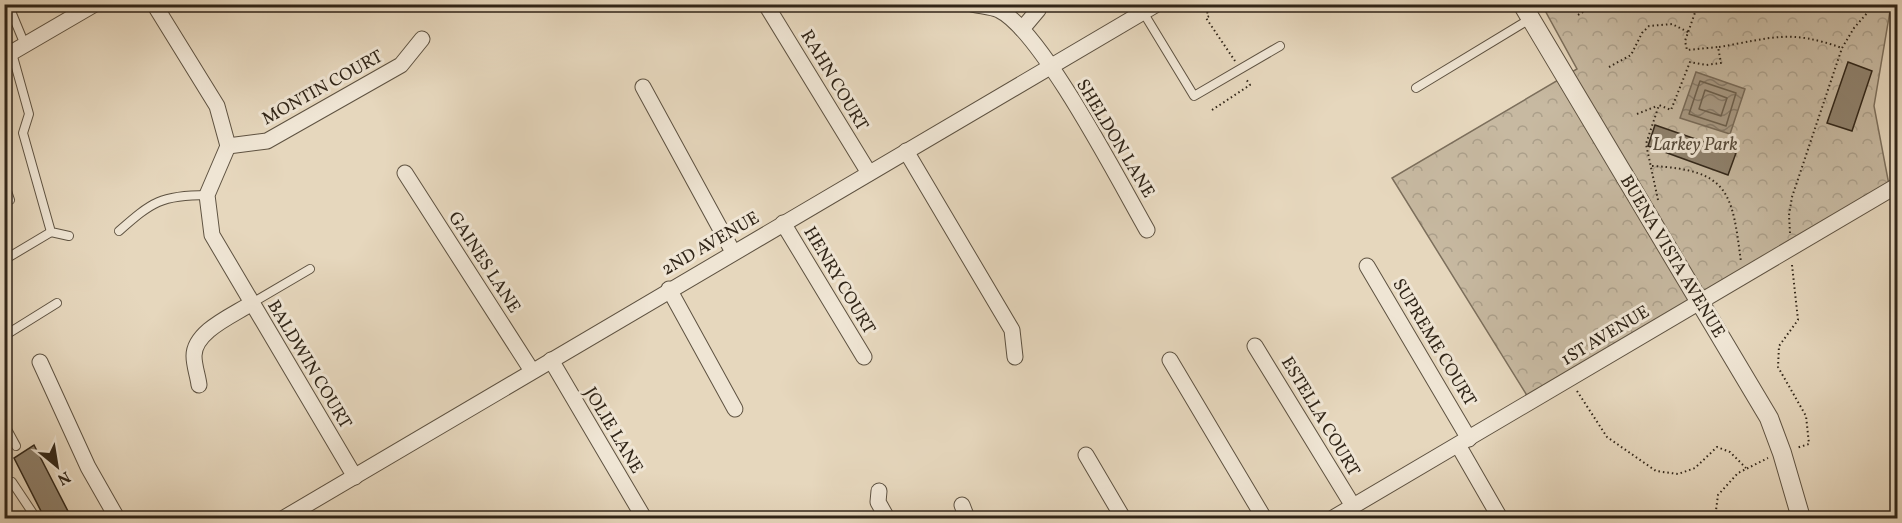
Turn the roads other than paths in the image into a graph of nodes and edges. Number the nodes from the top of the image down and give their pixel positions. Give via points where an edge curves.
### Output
1 (8, 4) edge
2 (95, 4) edge
3 (154, 4) edge
4 (972, 4) edge
5 (1036, 4) edge
6 (1157, 4) edge
7 (768, 8) dead end
8 (1143, 12) junction
9 (1526, 12) edge
10 (1022, 29) junction
11 (422, 39) dead end
12 (1280, 46) dead end
13 (14, 52) edge
14 (1050, 66) junction
15 (643, 87) dead end
16 (1416, 88) dead end
17 (228, 146) junction
18 (906, 151) junction
19 (868, 172) junction
20 (405, 174) dead end
21 (4, 182) edge
22 (1898, 185) edge
23 (207, 195) junction
24 (10, 200) dead end
25 (783, 223) junction
26 (1147, 230) dead end
27 (119, 231) dead end
28 (51, 232) junction
29 (69, 236) dead end
30 (733, 252) junction
31 (4, 260) edge
32 (1367, 266) dead end
33 (310, 269) dead end
34 (669, 290) junction
35 (1701, 301) junction
36 (57, 303) dead end
37 (252, 303) junction
38 (4, 336) edge
39 (1255, 346) dead end
40 (864, 357) dead end
41 (1015, 357) dead end
42 (550, 360) junction
43 (1170, 360) dead end
44 (40, 362) dead end
45 (532, 371) junction
46 (199, 385) dead end
47 (735, 409) dead end
48 (4, 424) edge
49 (1464, 442) junction
50 (16, 446) dead end
51 (1086, 455) dead end
52 (355, 477) junction
53 (4, 487) edge
54 (879, 491) dead end
55 (1353, 506) junction
56 (288, 518) edge
57 (36, 519) edge
58 (117, 519) edge
59 (644, 519) edge
60 (887, 519) edge
61 (1123, 519) edge
62 (1264, 519) edge
63 (1333, 519) edge
64 (1500, 519) edge
65 (1801, 519) edge

1 - 13 lane
2 - 13 street
3 - 17 street via 217,106
4 - 10 street, SHELDON LANE via 999,10
5 - 10 street via 1038,10
6 - 8 street, 2ND AVENUE
7 - 19 street, RAHN COURT
8 - 12 lane via 1194,96
8 - 14 street, 2ND AVENUE
9 - 16 lane
9 - 35 street, BUENA VISTA AVENUE
10 - 14 street, SHELDON LANE
11 - 17 street, MONTIN COURT via 401,64 267,141
13 - 28 lane via 29,114 23,133
14 - 18 street, 2ND AVENUE
14 - 26 street, SHELDON LANE
15 - 30 street
17 - 23 street
18 - 19 street, 2ND AVENUE
18 - 41 street via 1012,330
19 - 25 street, 2ND AVENUE
20 - 45 street, GAINES LANE
21 - 24 lane
22 - 35 street, 1ST AVENUE
23 - 27 lane via 184,195 151,204
23 - 37 street via 212,235
25 - 30 street, 2ND AVENUE
25 - 40 street, HENRY COURT
28 - 29 lane
28 - 31 lane
30 - 34 street, 2ND AVENUE
32 - 49 street, SUPREME COURT
33 - 37 lane
34 - 42 street, 2ND AVENUE
34 - 47 street
35 - 49 street, 1ST AVENUE
35 - 65 street, BUENA VISTA AVENUE via 1769,418
36 - 38 lane
37 - 46 street, BALDWIN COURT via 206,333 198,345 194,355
37 - 52 street, BALDWIN COURT
39 - 55 street, ESTELLA COURT
42 - 45 street, 2ND AVENUE
42 - 59 street, JOLIE LANE
43 - 62 street
44 - 58 street via 88,467
45 - 52 street, 2ND AVENUE
48 - 50 lane
49 - 55 street, 1ST AVENUE
49 - 64 street, SUPREME COURT
51 - 61 street
52 - 56 street, 2ND AVENUE
53 - 57 lane via 12,482
54 - 60 street via 878,502
55 - 63 street, 1ST AVENUE

